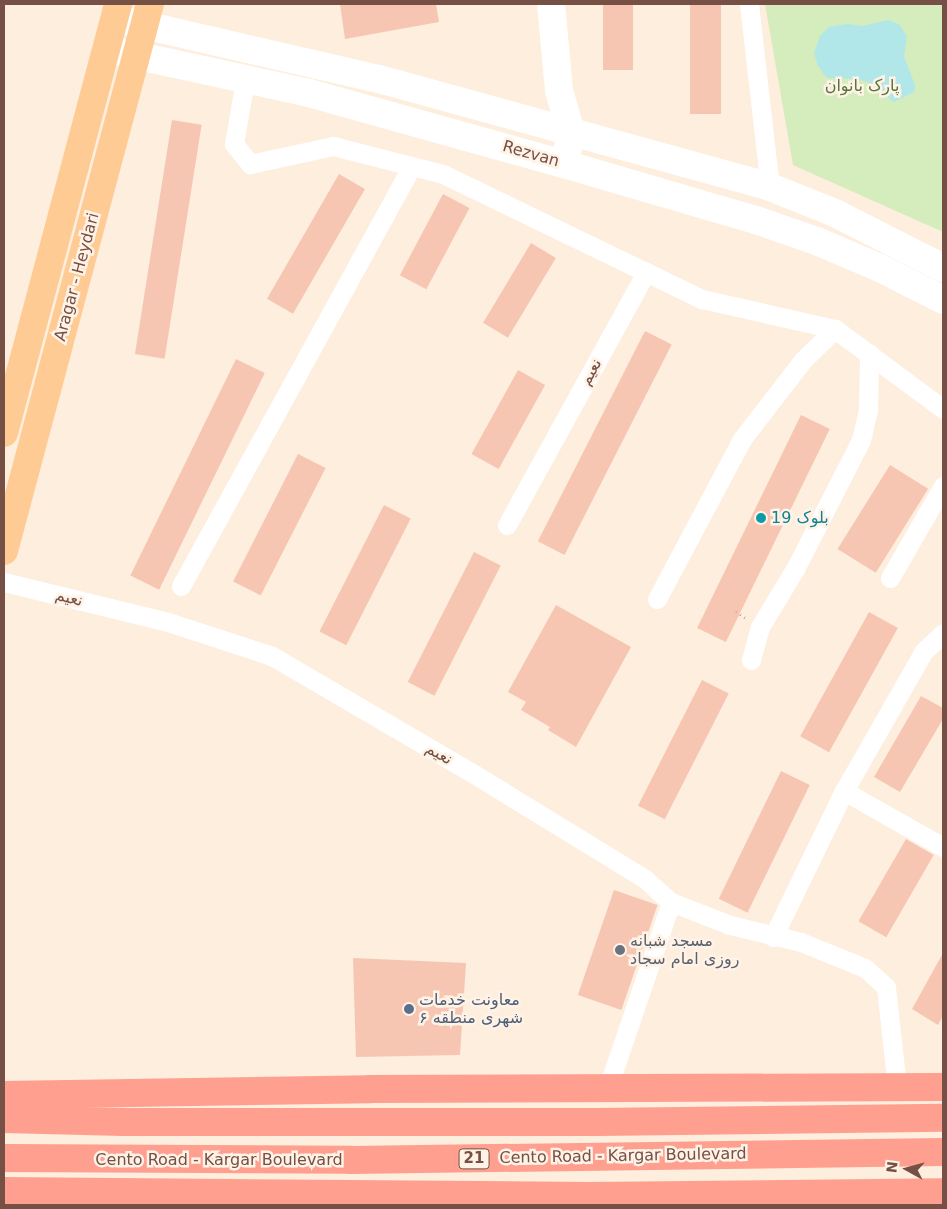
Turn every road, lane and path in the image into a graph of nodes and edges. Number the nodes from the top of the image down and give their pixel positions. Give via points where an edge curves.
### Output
1 (552, 4) edge
2 (749, 4) edge
3 (116, 11) edge
4 (147, 15) edge
5 (106, 49) junction
6 (136, 57) junction
7 (244, 80) junction
8 (571, 132) junction
9 (564, 164) junction
10 (412, 166) junction
11 (770, 187) junction
12 (943, 268) edge
13 (646, 272) junction
14 (943, 300) edge
15 (835, 329) junction
16 (869, 353) junction
17 (943, 409) edge
18 (4, 433) edge
19 (943, 486) edge
20 (507, 525) dead end
21 (4, 551) edge
22 (890, 578) dead end
23 (4, 582) edge
24 (181, 586) dead end
25 (657, 599) dead end
26 (943, 633) edge
27 (751, 660) dead end
28 (844, 791) junction
29 (943, 847) edge
30 (671, 902) junction
31 (773, 937) junction
32 (943, 1086) edge
33 (608, 1087) junction
34 (897, 1087) junction
35 (4, 1095) edge
36 (943, 1118) edge
37 (4, 1119) edge
38 (943, 1152) edge
39 (4, 1158) edge
40 (4, 1191) edge
41 (943, 1192) edge

1 - 8 main road via 559,90
2 - 11 street
3 - 4 main road, Rezvan
3 - 5 main road, Aragar - Heydari
4 - 6 main road, Aragar - Heydari
4 - 8 main road, Rezvan
5 - 6 main road, Rezvan
5 - 18 main road, Aragar - Heydari
6 - 7 main road, Rezvan
6 - 21 main road, Aragar - Heydari
7 - 9 main road, Rezvan via 309,93
7 - 10 street via 234,144 250,164 333,146
8 - 9 main road
8 - 11 main road, Rezvan
9 - 14 main road, Rezvan via 756,220 819,242
10 - 13 street via 443,174
10 - 24 street
11 - 12 main road, Rezvan via 835,213
13 - 15 street via 702,299
13 - 20 street, نعیم
15 - 16 street
15 - 25 street via 803,360 742,439
16 - 17 street
16 - 27 street via 868,410 860,440 795,569 760,627
19 - 22 street
23 - 30 street, نعیم via 168,622 272,656 636,872
26 - 28 street via 924,652
28 - 29 street
28 - 31 street
30 - 31 street, نعیم via 730,925
30 - 33 street
31 - 34 street, نعیم via 801,942 865,968 886,987
32 - 34 highway
33 - 34 highway
33 - 35 highway
36 - 37 highway, Cento Road - Kargar Boulevard via 172,1122
38 - 39 highway, Cento Road - Kargar Boulevard / 21 via 350,1160
40 - 41 highway via 589,1196

